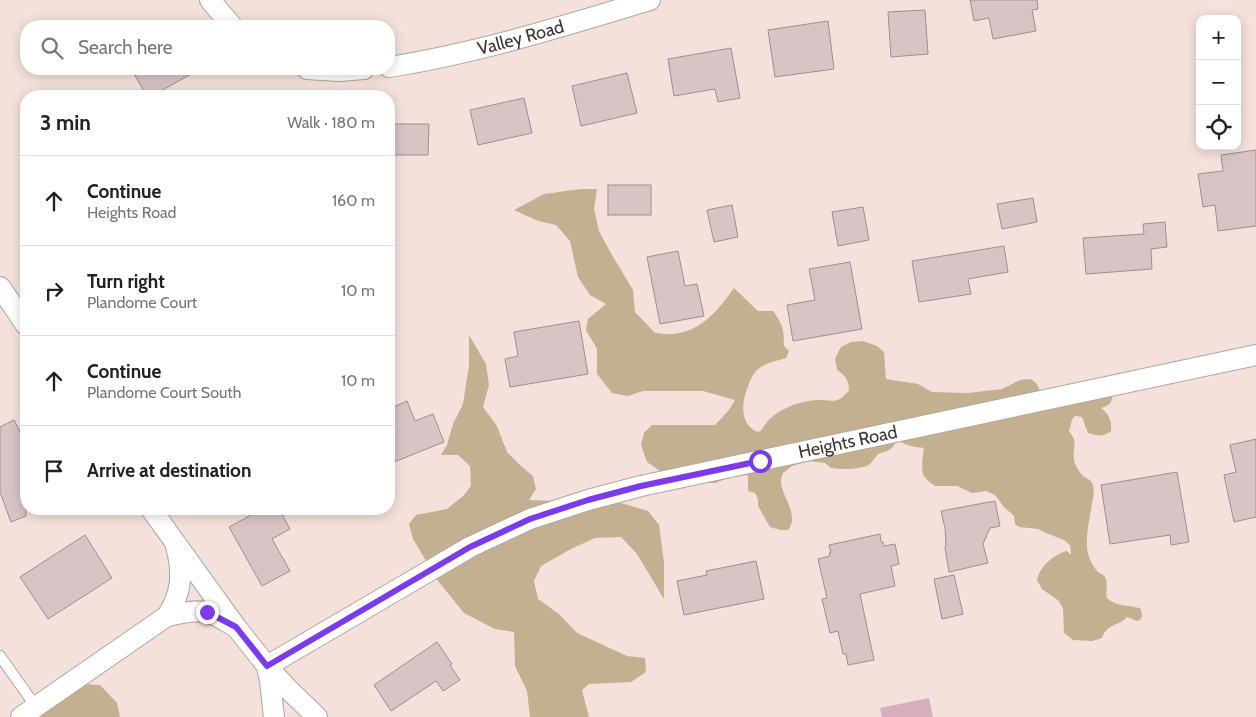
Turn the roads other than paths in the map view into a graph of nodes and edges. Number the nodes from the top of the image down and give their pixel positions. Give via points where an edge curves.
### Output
1 (210, 0) edge
2 (650, 0) edge
3 (227, 20) edge
4 (395, 66) edge
5 (0, 287) edge
6 (20, 316) edge
7 (1256, 355) edge
8 (156, 515) edge
9 (175, 543) junction
10 (167, 616) junction
11 (236, 627) junction
12 (0, 656) edge
13 (267, 666) junction
14 (28, 712) edge
15 (274, 717) edge
16 (317, 717) edge

1 - 3 street
2 - 4 street, Valley Road via 523,38
5 - 6 street
7 - 13 street, Heights Road via 588,500 530,519 470,547
8 - 9 street
9 - 10 street via 180,584
9 - 11 street
10 - 11 street via 207,612
10 - 14 street
11 - 13 street
12 - 14 lane
13 - 15 street
13 - 16 street

